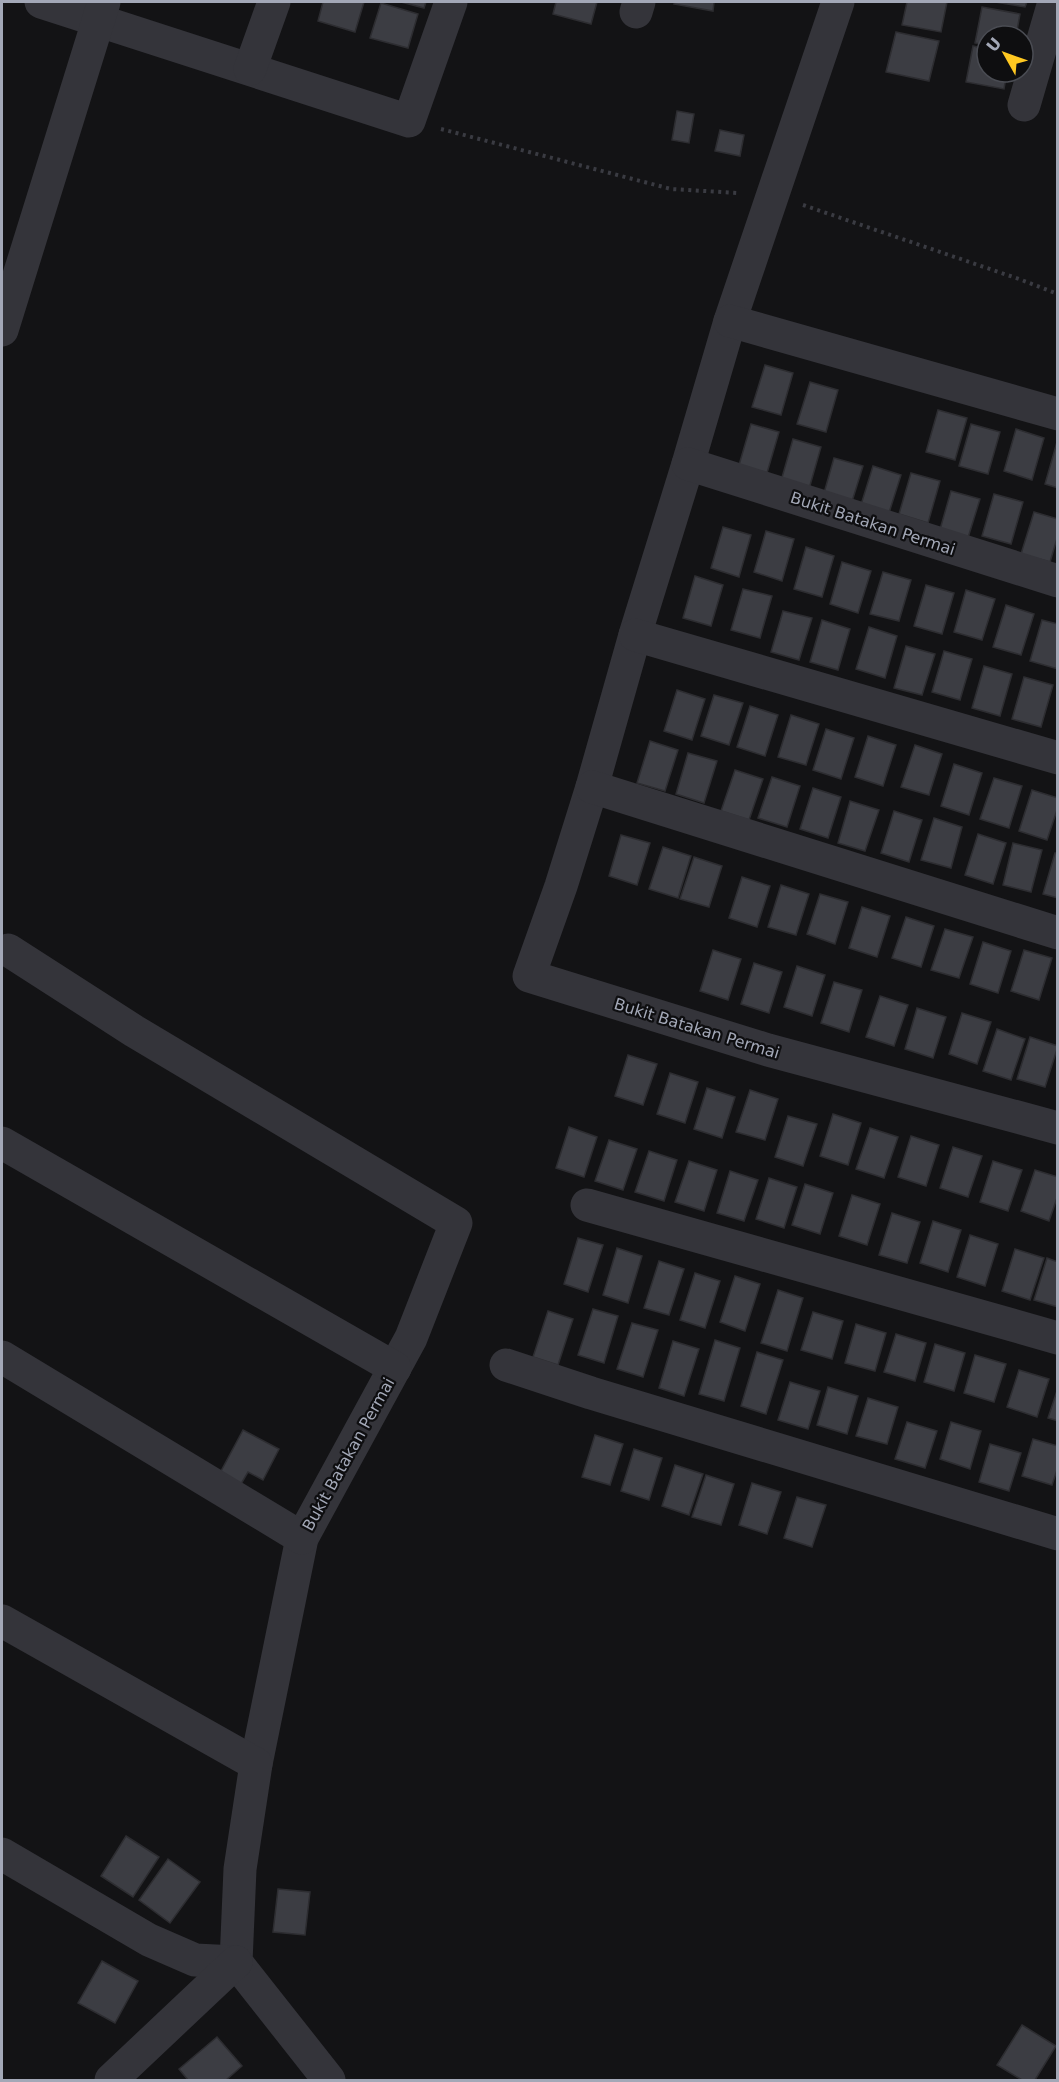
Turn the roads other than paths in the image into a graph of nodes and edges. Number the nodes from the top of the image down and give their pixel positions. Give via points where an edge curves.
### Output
1 (41, 2) edge
2 (274, 2) edge
3 (451, 2) edge
4 (838, 2) edge
5 (1054, 2) edge
6 (100, 10) edge
7 (250, 69) junction
8 (1024, 105) dead end
9 (729, 321) junction
10 (2, 330) edge
11 (1058, 414) edge
12 (688, 464) junction
13 (1058, 580) edge
14 (635, 634) junction
15 (1058, 758) edge
16 (592, 787) junction
17 (1058, 933) edge
18 (8, 950) dead end
19 (1058, 1128) edge
20 (2, 1143) edge
21 (588, 1205) dead end
22 (1058, 1338) edge
23 (2, 1357) edge
24 (506, 1365) dead end
25 (395, 1368) junction
26 (1058, 1534) edge
27 (302, 1538) junction
28 (2, 1621) edge
29 (255, 1764) junction
30 (2, 1854) edge
31 (236, 1962) junction
32 (111, 2080) edge
33 (329, 2080) edge

1 - 6 street
2 - 7 street
3 - 7 street via 409,121
4 - 9 street, Bukit Batakan Permai
5 - 8 street
6 - 7 street
6 - 10 street
9 - 11 street
9 - 12 street, Bukit Batakan Permai
12 - 13 street, Bukit Batakan Permai
12 - 14 street, Bukit Batakan Permai
14 - 15 street
14 - 16 street, Bukit Batakan Permai
16 - 17 street
16 - 19 street, Bukit Batakan Permai via 529,976 768,1050
18 - 25 street, Bukit Batakan Permai via 134,1031 456,1223 411,1338
20 - 25 street
21 - 22 street
23 - 27 street
24 - 26 street
25 - 27 street, Bukit Batakan Permai
27 - 29 street, Bukit Batakan Permai
28 - 29 street
29 - 31 street, Bukit Batakan Permai via 240,1869
30 - 31 street via 149,1940 195,1960
31 - 32 street
31 - 33 street

